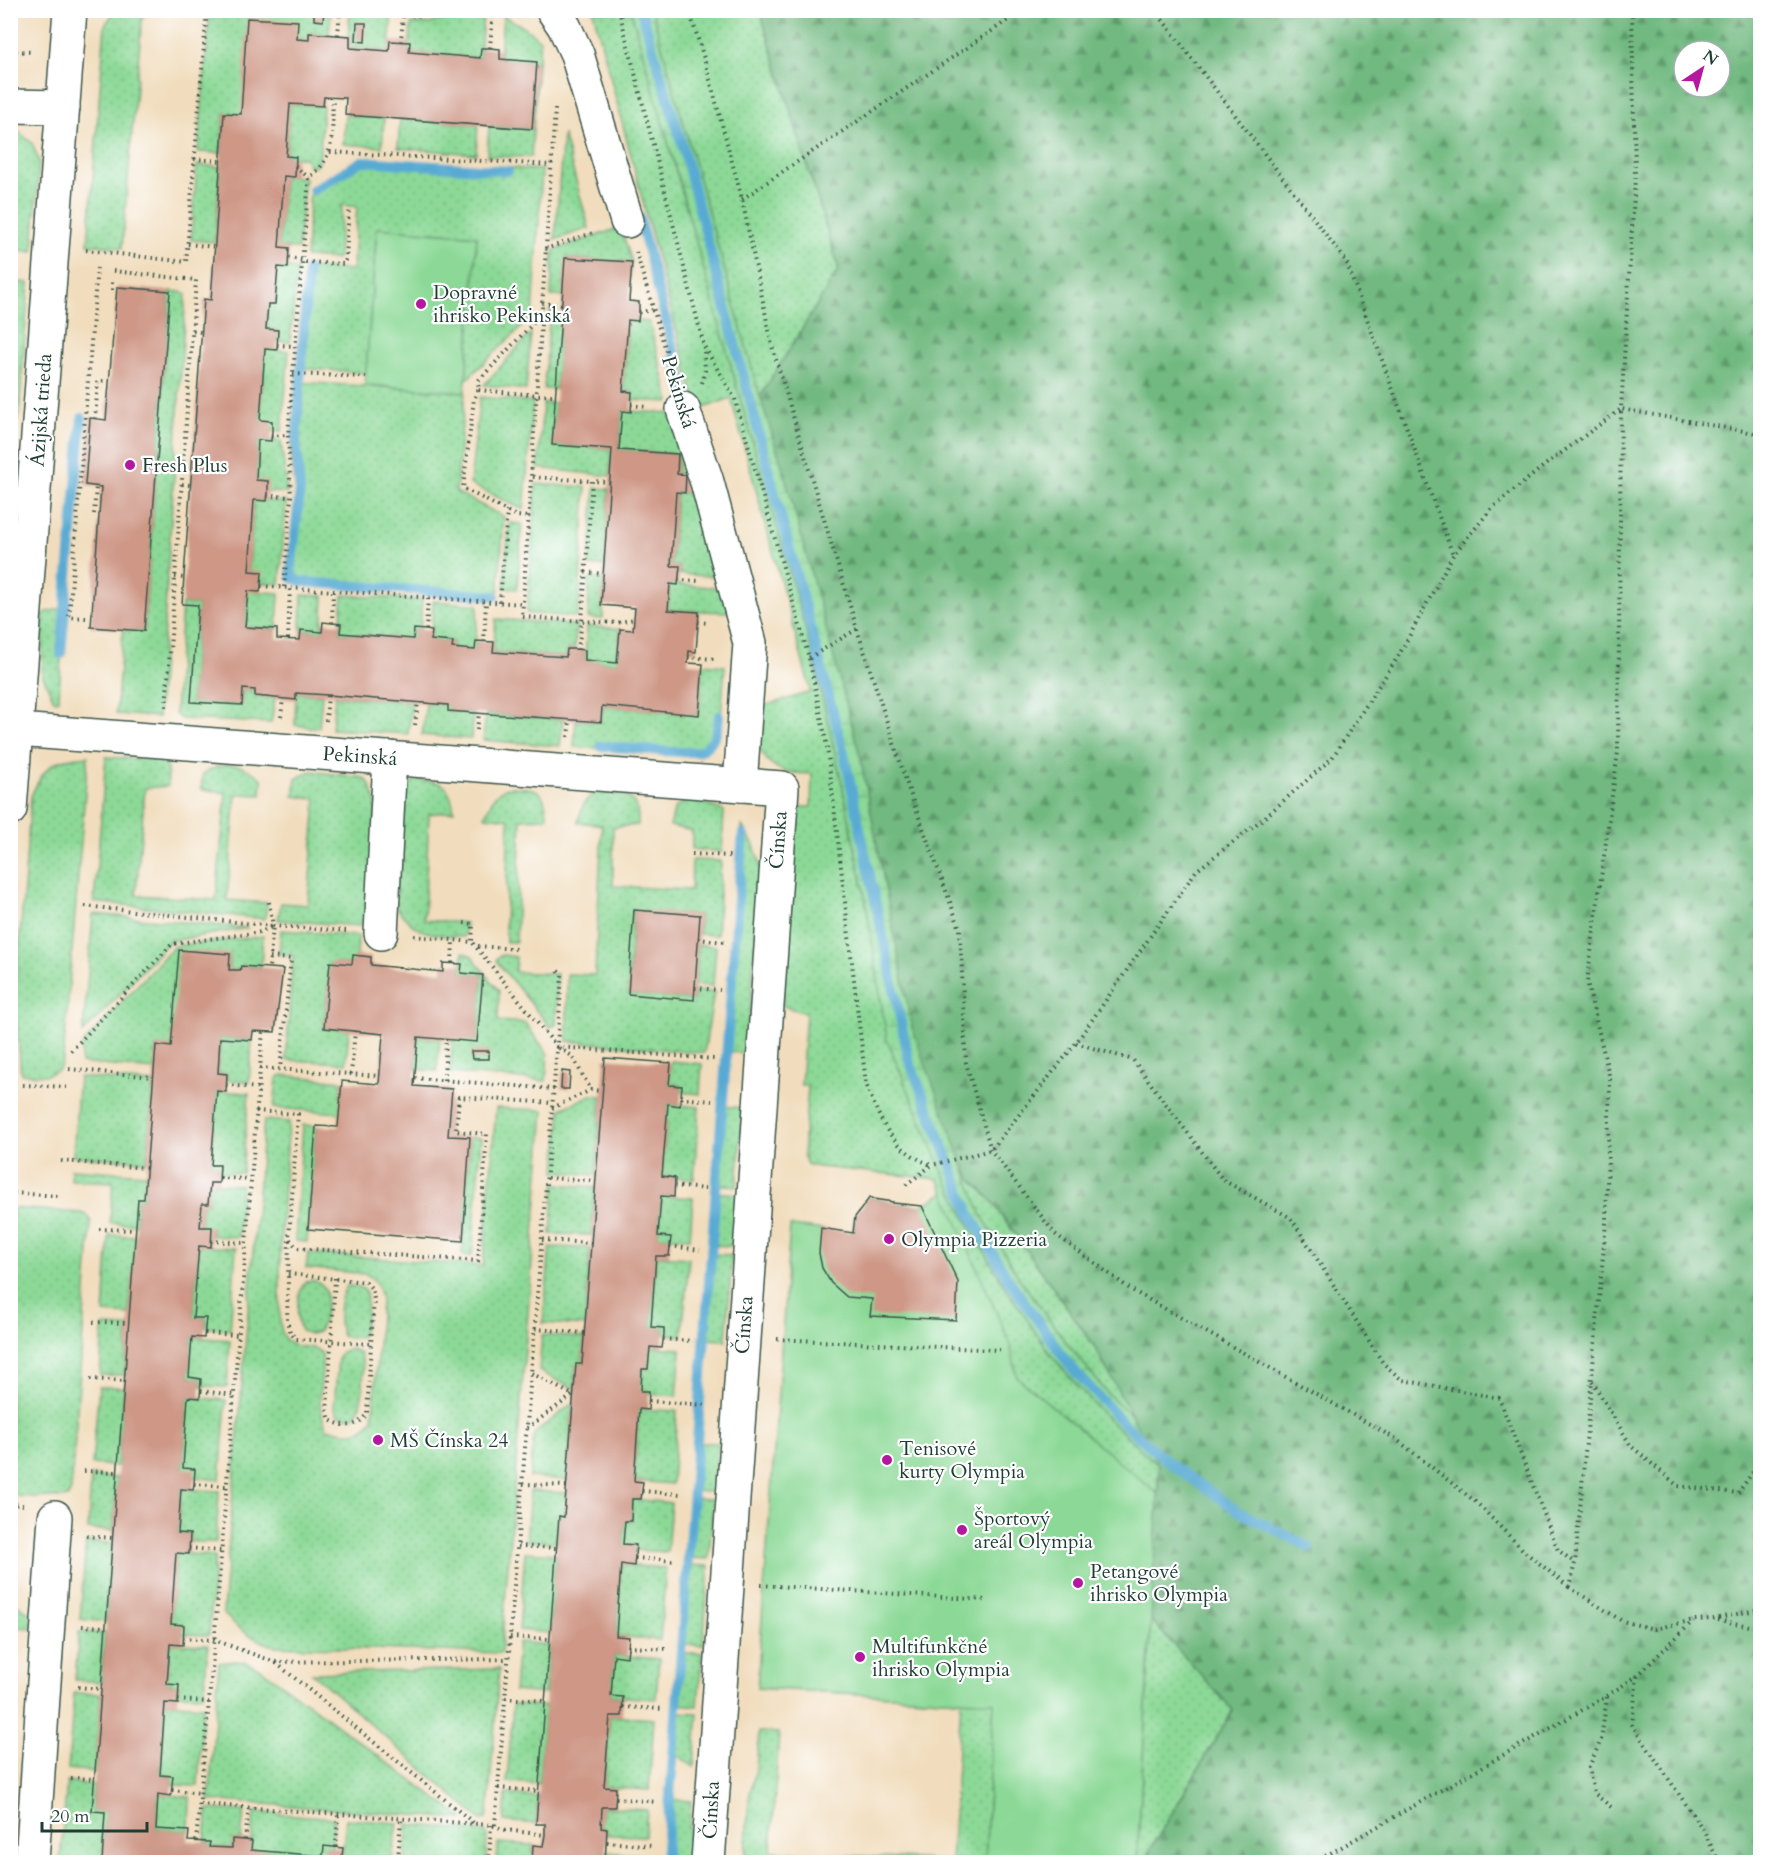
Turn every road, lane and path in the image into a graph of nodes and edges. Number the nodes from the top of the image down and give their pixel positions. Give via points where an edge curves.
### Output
1 (70, 10) edge
2 (207, 10) edge
3 (339, 10) edge
4 (442, 10) edge
5 (493, 10) edge
6 (507, 10) edge
7 (689, 10) edge
8 (1023, 10) edge
9 (1155, 10) edge
10 (1632, 10) edge
11 (540, 16) edge
12 (338, 35) dead end
13 (401, 42) dead end
14 (490, 48) dead end
15 (10, 51) edge
16 (38, 52) dead end
17 (333, 97) dead end
18 (556, 99) dead end
19 (10, 106) edge
20 (63, 107) junction
21 (330, 152) junction
22 (194, 159) junction
23 (221, 161) dead end
24 (551, 165) junction
25 (295, 166) dead end
26 (309, 178) junction
27 (742, 200) junction
28 (349, 208) dead end
29 (627, 221) junction
30 (188, 244) junction
31 (215, 247) dead end
32 (82, 249) dead end
33 (545, 249) junction
34 (288, 258) dead end
35 (302, 260) junction
36 (97, 268) dead end
37 (113, 271) dead end
38 (112, 281) dead end
39 (112, 290) dead end
40 (542, 303) junction
41 (562, 305) dead end
42 (654, 310) junction
43 (639, 312) dead end
44 (542, 314) junction
45 (193, 331) junction
46 (201, 332) dead end
47 (277, 345) dead end
48 (296, 346) junction
49 (293, 374) junction
50 (366, 377) dead end
51 (104, 381) dead end
52 (478, 390) junction
53 (538, 395) junction
54 (556, 395) dead end
55 (683, 409) joint
56 (1621, 409) junction
57 (95, 419) dead end
58 (186, 423) junction
59 (195, 424) dead end
60 (1761, 434) edge
61 (288, 435) junction
62 (271, 436) dead end
63 (532, 477) junction
64 (592, 481) junction
65 (609, 482) dead end
66 (182, 484) junction
67 (190, 485) dead end
68 (96, 486) dead end
69 (23, 488) edge
70 (267, 496) dead end
71 (291, 497) junction
72 (507, 511) junction
73 (94, 514) dead end
74 (530, 517) junction
75 (1453, 555) junction
76 (585, 572) junction
77 (603, 574) dead end
78 (175, 577) junction
79 (184, 578) dead end
80 (261, 586) dead end
81 (284, 587) junction
82 (290, 587) junction
83 (333, 590) junction
84 (428, 597) junction
85 (486, 601) junction
86 (500, 602) junction
87 (523, 604) junction
88 (86, 618) dead end
89 (634, 618) dead end
90 (582, 621) junction
91 (698, 622) dead end
92 (332, 623) dead end
93 (713, 624) dead end
94 (856, 629) junction
95 (426, 630) dead end
96 (288, 639) dead end
97 (484, 642) dead end
98 (579, 650) dead end
99 (688, 657) dead end
100 (809, 658) dead end
101 (721, 659) dead end
102 (328, 695) dead end
103 (418, 702) dead end
104 (327, 707) dead end
105 (165, 711) dead end
106 (16, 730) junction
107 (415, 731) dead end
108 (390, 758) junction
109 (740, 785) junction
110 (782, 788) joint
111 (10, 809) edge
112 (692, 854) dead end
113 (730, 856) dead end
114 (269, 903) dead end
115 (85, 906) dead end
116 (464, 923) dead end
117 (273, 926) junction
118 (348, 931) dead end
119 (381, 933) dead end
120 (698, 939) dead end
121 (453, 940) dead end
122 (724, 942) dead end
123 (477, 946) junction
124 (516, 949) dead end
125 (270, 957) junction
126 (452, 963) dead end
127 (269, 967) dead end
128 (555, 969) dead end
129 (695, 988) dead end
130 (720, 990) dead end
131 (263, 1031) dead end
132 (355, 1031) dead end
133 (446, 1039) dead end
134 (1076, 1043) junction
135 (557, 1047) junction
136 (71, 1051) dead end
137 (714, 1059) dead end
138 (260, 1068) junction
139 (69, 1069) dead end
140 (280, 1069) junction
141 (351, 1074) junction
142 (380, 1076) dead end
143 (153, 1077) dead end
144 (415, 1078) dead end
145 (444, 1080) junction
146 (22, 1084) dead end
147 (226, 1085) dead end
148 (68, 1087) dead end
149 (258, 1088) junction
150 (554, 1089) junction
151 (591, 1090) junction
152 (602, 1091) dead end
153 (681, 1098) dead end
154 (712, 1101) dead end
155 (552, 1105) junction
156 (256, 1111) junction
157 (992, 1150) junction
158 (62, 1161) dead end
159 (147, 1168) dead end
160 (220, 1178) dead end
161 (547, 1178) junction
162 (250, 1179) junction
163 (595, 1181) dead end
164 (906, 1185) dead end
165 (674, 1186) dead end
166 (705, 1189) dead end
167 (14, 1193) dead end
168 (59, 1196) dead end
169 (99, 1229) dead end
170 (136, 1230) dead end
171 (289, 1238) junction
172 (211, 1240) dead end
173 (542, 1240) junction
174 (246, 1243) junction
175 (591, 1243) dead end
176 (670, 1246) dead end
177 (700, 1250) dead end
178 (288, 1274) junction
179 (335, 1278) junction
180 (93, 1322) dead end
181 (129, 1323) dead end
182 (535, 1329) junction
183 (205, 1333) dead end
184 (584, 1333) dead end
185 (238, 1335) junction
186 (782, 1339) dead end
187 (663, 1340) dead end
188 (330, 1341) junction
189 (693, 1341) dead end
190 (371, 1344) junction
191 (1000, 1350) dead end
192 (531, 1372) junction
193 (90, 1379) dead end
194 (1592, 1380) junction
195 (124, 1381) dead end
196 (201, 1391) dead end
197 (234, 1395) junction
198 (649, 1401) dead end
199 (738, 1408) junction
200 (527, 1428) junction
201 (1761, 1462) edge
202 (84, 1471) dead end
203 (117, 1472) dead end
204 (522, 1484) junction
205 (194, 1485) dead end
206 (226, 1486) junction
207 (567, 1486) dead end
208 (642, 1491) dead end
209 (680, 1494) dead end
210 (67, 1526) joint
211 (113, 1538) dead end
212 (518, 1546) junction
213 (189, 1548) dead end
214 (556, 1548) dead end
215 (222, 1551) junction
216 (635, 1558) dead end
217 (675, 1561) dead end
218 (1575, 1563) junction
219 (755, 1585) dead end
220 (1569, 1587) junction
221 (987, 1600) dead end
222 (1761, 1608) edge
223 (1714, 1619) junction
224 (1694, 1620) junction
225 (73, 1625) dead end
226 (105, 1627) dead end
227 (1761, 1628) edge
228 (510, 1637) junction
229 (183, 1638) dead end
230 (550, 1639) dead end
231 (214, 1640) junction
232 (628, 1647) dead end
233 (668, 1649) dead end
234 (508, 1659) junction
235 (275, 1662) junction
236 (1637, 1676) junction
237 (69, 1686) dead end
238 (101, 1689) dead end
239 (1607, 1696) junction
240 (505, 1698) junction
241 (178, 1700) dead end
242 (545, 1701) dead end
243 (209, 1702) junction
244 (623, 1707) dead end
245 (664, 1709) dead end
246 (61, 1777) dead end
247 (94, 1779) dead end
248 (498, 1788) junction
249 (172, 1790) dead end
250 (538, 1791) dead end
251 (201, 1793) junction
252 (616, 1798) dead end
253 (657, 1802) dead end
254 (200, 1804) junction
255 (249, 1807) junction
256 (1611, 1807) dead end
257 (338, 1814) junction
258 (401, 1819) junction
259 (477, 1824) junction
260 (493, 1825) junction
261 (544, 1835) dead end
262 (245, 1840) dead end
263 (196, 1841) dead end
264 (607, 1842) dead end
265 (653, 1846) dead end
266 (336, 1847) dead end
267 (398, 1858) dead end
268 (1318, 1862) edge
269 (32, 1863) edge
270 (489, 1863) edge
271 (708, 1863) edge
272 (1717, 1863) edge

1 - 20 street, Ázijská trieda
2 - 22 path
3 - 12 path
4 - 13 path via 427,16 403,15
5 - 14 path
6 - 11 path
7 - 27 path
8 - 27 path
9 - 75 path via 1346,261
10 - 56 path via 1635,178
11 - 29 street via 564,26 577,54
15 - 16 path
17 - 21 path
18 - 24 path
19 - 20 street
20 - 69 street, Ázijská trieda
21 - 24 path
21 - 26 path
22 - 23 path
22 - 30 path
24 - 33 path
25 - 26 path
26 - 35 path
27 - 94 path via 772,346
28 - 35 path via 344,264
29 - 33 path
29 - 42 path, Pekinská
30 - 31 path
30 - 32 path via 186,262
33 - 40 path
34 - 35 path
35 - 48 path
36 - 88 path via 69,617
37 - 45 path via 196,280
38 - 39 path
40 - 41 path
40 - 44 path
42 - 43 path
42 - 55 path, Pekinská
44 - 52 path via 479,380
44 - 53 path
45 - 46 path
45 - 58 path
47 - 48 path
48 - 49 path
49 - 50 path
49 - 61 path
51 - 57 path via 98,381
52 - 53 path
52 - 72 path via 463,488
53 - 54 path
53 - 63 path
55 - 109 street, Pekinská via 750,643
56 - 60 path
56 - 75 path via 1492,508
56 - 194 path via 1618,753 1587,982 1610,1079 1606,1223
58 - 59 path
58 - 66 path
61 - 62 path
61 - 71 path
63 - 64 path
63 - 74 path
64 - 65 path
64 - 76 path
66 - 67 path
66 - 78 path
68 - 73 path
69 - 106 street, Ázijská trieda
70 - 71 path
71 - 81 path
72 - 74 path
72 - 86 path
74 - 87 path
75 - 134 path via 1399,655 1332,758 1196,871
76 - 77 path
76 - 90 path
78 - 79 path
78 - 105 path
80 - 81 path
81 - 82 path
82 - 83 path
82 - 96 path
83 - 84 path
83 - 92 path
84 - 85 path
84 - 95 path
85 - 86 path
85 - 97 path
86 - 87 path
87 - 90 path via 522,617
89 - 90 path via 617,623
90 - 98 path
91 - 93 path
94 - 100 path
94 - 157 path via 960,929 966,1063
99 - 101 path
102 - 104 path
103 - 107 path
106 - 108 street, Pekinská
106 - 111 street, Ázijská trieda
108 - 109 street, Pekinská
108 - 119 street
109 - 110 street, Pekinská
110 - 199 street, Čínska
112 - 113 path
114 - 117 path
115 - 117 path
116 - 123 path via 473,924 472,942
117 - 118 path
117 - 125 path
117 - 136 path via 261,932 172,944
120 - 122 path
121 - 126 path
123 - 124 path
123 - 135 path
125 - 127 path
125 - 140 path via 291,959
128 - 135 path via 562,974
129 - 130 path
131 - 138 path
132 - 141 path
133 - 145 path
134 - 157 path
134 - 218 path via 1133,1060 1223,1180 1291,1218 1383,1363 1402,1380 1499,1398 1558,1550
135 - 137 path
135 - 150 path
135 - 151 path via 572,1056
138 - 140 path
138 - 149 path
139 - 143 path
140 - 141 path
141 - 142 path
144 - 145 path
145 - 150 path
146 - 148 path
147 - 149 path
149 - 156 path
150 - 155 path
151 - 152 path
151 - 155 path
153 - 154 path
155 - 161 path
155 - 171 path via 459,1097 456,1131 487,1134 478,1261 297,1248
156 - 162 path
156 - 171 path via 298,1114
157 - 164 path via 932,1165
157 - 220 path via 1055,1234 1130,1289 1396,1439 1477,1503 1525,1552
158 - 159 path
160 - 162 path
161 - 163 path
161 - 173 path
162 - 174 path
165 - 166 path
167 - 168 path
169 - 170 path
171 - 178 path
172 - 174 path
173 - 175 path
173 - 182 path
174 - 185 path
176 - 177 path
178 - 179 path
178 - 188 path via 290,1332 296,1339
179 - 188 path
179 - 190 path via 366,1282 372,1289
180 - 181 path
182 - 184 path
182 - 192 path
183 - 185 path
185 - 197 path
186 - 191 path
187 - 189 path
188 - 190 path
188 - 190 path via 327,1410 330,1420 339,1425 355,1425 366,1413
192 - 200 path
192 - 200 path via 573,1395
193 - 195 path
194 - 201 path via 1631,1446 1678,1486 1738,1493
194 - 218 path
196 - 197 path
197 - 206 path
198 - 199 path
199 - 271 street, Čínska
200 - 204 path
202 - 203 path
204 - 207 path
204 - 212 path
205 - 206 path
206 - 215 path
208 - 209 path
210 - 211 path
210 - 269 street
212 - 214 path
212 - 228 path
213 - 215 path
215 - 231 path
216 - 217 path
218 - 220 path
219 - 221 path
220 - 224 path via 1622,1621 1654,1629
222 - 223 path
223 - 224 path
223 - 227 path
224 - 236 path
225 - 226 path
228 - 230 path
228 - 234 path
229 - 231 path
231 - 235 path
231 - 243 path
232 - 233 path
234 - 235 path
234 - 240 path
235 - 259 path
236 - 239 path
236 - 272 path via 1632,1725 1704,1831
237 - 238 path
239 - 256 path via 1601,1740 1589,1767 1594,1792
239 - 268 path
240 - 242 path
240 - 248 path
241 - 243 path
243 - 251 path
244 - 245 path
246 - 247 path
248 - 250 path
248 - 260 path
249 - 251 path
251 - 254 path
252 - 253 path
254 - 255 path
254 - 263 path
255 - 257 path
255 - 262 path
257 - 258 path
257 - 266 path
258 - 259 path
258 - 267 path
259 - 260 path
260 - 261 path
260 - 270 path
264 - 265 path

